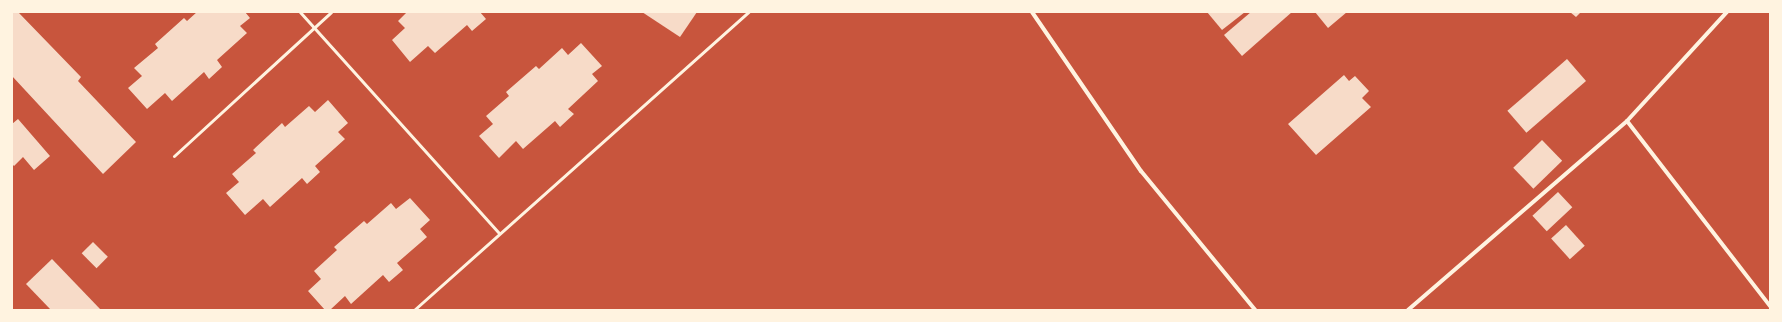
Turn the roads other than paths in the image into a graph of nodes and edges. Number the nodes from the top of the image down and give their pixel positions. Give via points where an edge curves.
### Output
1 (300, 12) edge
2 (331, 12) edge
3 (748, 12) edge
4 (1032, 12) edge
5 (1727, 12) edge
6 (314, 28) junction
7 (1627, 120) junction
8 (174, 156) dead end
9 (499, 233) junction
10 (1770, 306) edge
11 (414, 310) edge
12 (1255, 310) edge
13 (1408, 310) edge

1 - 6 lane
2 - 6 lane
3 - 9 lane
4 - 12 street via 1141,171
5 - 7 street
6 - 8 lane
6 - 9 lane
7 - 10 street
7 - 13 street
9 - 11 lane

